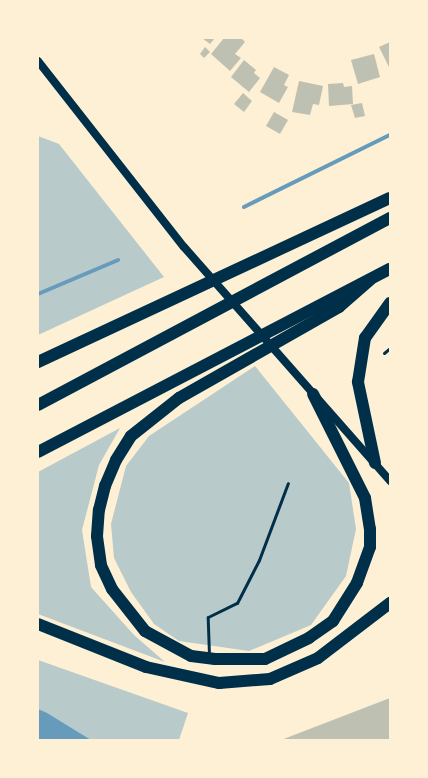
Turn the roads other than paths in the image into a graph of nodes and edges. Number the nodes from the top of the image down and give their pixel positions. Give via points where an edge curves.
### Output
1 (38, 61) edge
2 (390, 198) edge
3 (390, 218) edge
4 (390, 269) edge
5 (370, 280) junction
6 (390, 303) edge
7 (390, 348) edge
8 (384, 353) dead end
9 (38, 362) edge
10 (313, 394) junction
11 (38, 404) edge
12 (38, 452) edge
13 (376, 463) junction
14 (390, 480) edge
15 (288, 483) dead end
16 (390, 602) edge
17 (38, 624) edge
18 (209, 658) junction

1 - 10 main road via 184,247
2 - 9 highway
3 - 11 highway
4 - 5 highway
5 - 12 highway
5 - 18 highway via 339,307 179,398 154,416 132,436 116,460 104,486 97,536 101,565 112,589 145,632 191,656
6 - 13 highway via 365,338 358,382
7 - 8 lane
10 - 13 main road
10 - 18 highway via 365,498 370,547 359,577 333,621 309,638 265,659
13 - 14 main road
15 - 18 lane via 259,560 237,603 208,618
16 - 17 highway via 318,658 270,679 219,683 146,667

